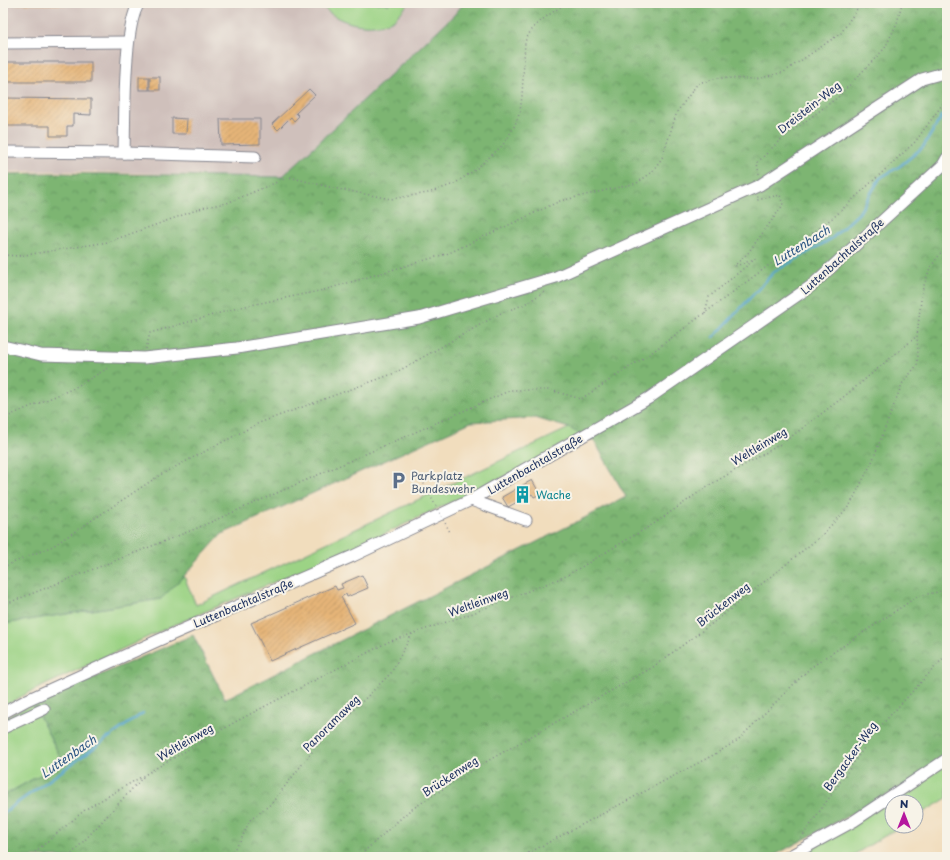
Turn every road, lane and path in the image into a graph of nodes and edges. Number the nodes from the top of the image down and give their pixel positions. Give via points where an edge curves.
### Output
1 (139, 3) edge
2 (566, 3) edge
3 (861, 3) edge
4 (902, 3) edge
5 (128, 42) junction
6 (3, 43) edge
7 (947, 72) edge
8 (947, 98) edge
9 (3, 152) edge
10 (124, 153) junction
11 (255, 157) dead end
12 (947, 158) edge
13 (760, 185) junction
14 (947, 244) edge
15 (3, 255) edge
16 (547, 290) dead end
17 (704, 314) junction
18 (917, 336) junction
19 (3, 346) edge
20 (144, 358) junction
21 (113, 366) dead end
22 (3, 420) edge
23 (422, 480) dead end
24 (471, 500) junction
25 (526, 520) dead end
26 (450, 532) dead end
27 (3, 567) edge
28 (947, 590) edge
29 (3, 605) edge
30 (412, 634) junction
31 (947, 654) edge
32 (44, 709) dead end
33 (3, 713) edge
34 (3, 728) edge
35 (947, 759) edge
36 (145, 774) junction
37 (799, 842) dead end
38 (29, 857) edge
39 (69, 857) edge
40 (227, 857) edge
41 (358, 857) edge
42 (521, 857) edge
43 (788, 857) edge

1 - 5 street via 135,8
2 - 15 path via 527,35 520,112 503,145 454,184 428,193 392,198 333,188 289,176 227,203 205,207 108,242 19,256
3 - 20 path via 841,33 784,72 757,79 718,78 698,83 677,112 662,158 651,173 636,182 560,201 449,253 324,290 241,307 150,333
4 - 13 path, Dreistein-Weg via 897,23 885,48 838,97 779,141 757,163
5 - 6 street
5 - 10 street
7 - 13 street via 922,79
8 - 17 path via 915,142 835,216
9 - 10 street
10 - 11 street
12 - 24 street, Luttenbachtalstraße via 943,165 811,286 649,398
13 - 17 path via 757,200 780,195 783,205 748,253 733,267 755,259 708,297
13 - 20 street via 556,277 419,318 237,348
14 - 18 path, Brückenweg via 930,268 922,291
16 - 27 path via 395,373 259,423 160,474 53,546
17 - 29 path via 581,399 550,390 511,390 195,529
18 - 30 path, Weltleinweg via 784,442 708,486 655,523 573,572 473,613
18 - 41 path, Brückenweg via 917,365 902,384 872,462 850,505 821,536 718,619 653,667 477,767 409,812
19 - 20 street via 41,355
21 - 22 path via 72,390
23 - 26 path, bridge
24 - 25 street
24 - 33 street, Luttenbachtalstraße via 353,556 129,653
28 - 42 path via 918,596 810,668 738,740
30 - 36 path, Weltleinweg via 388,642 237,721
30 - 40 path, Panoramaweg via 391,673 315,748 271,804 250,820 240,842
31 - 37 path, Bergacker-Weg via 875,732
32 - 34 street
35 - 43 street via 854,821
36 - 38 path, Weltleinweg via 86,809
36 - 39 path

